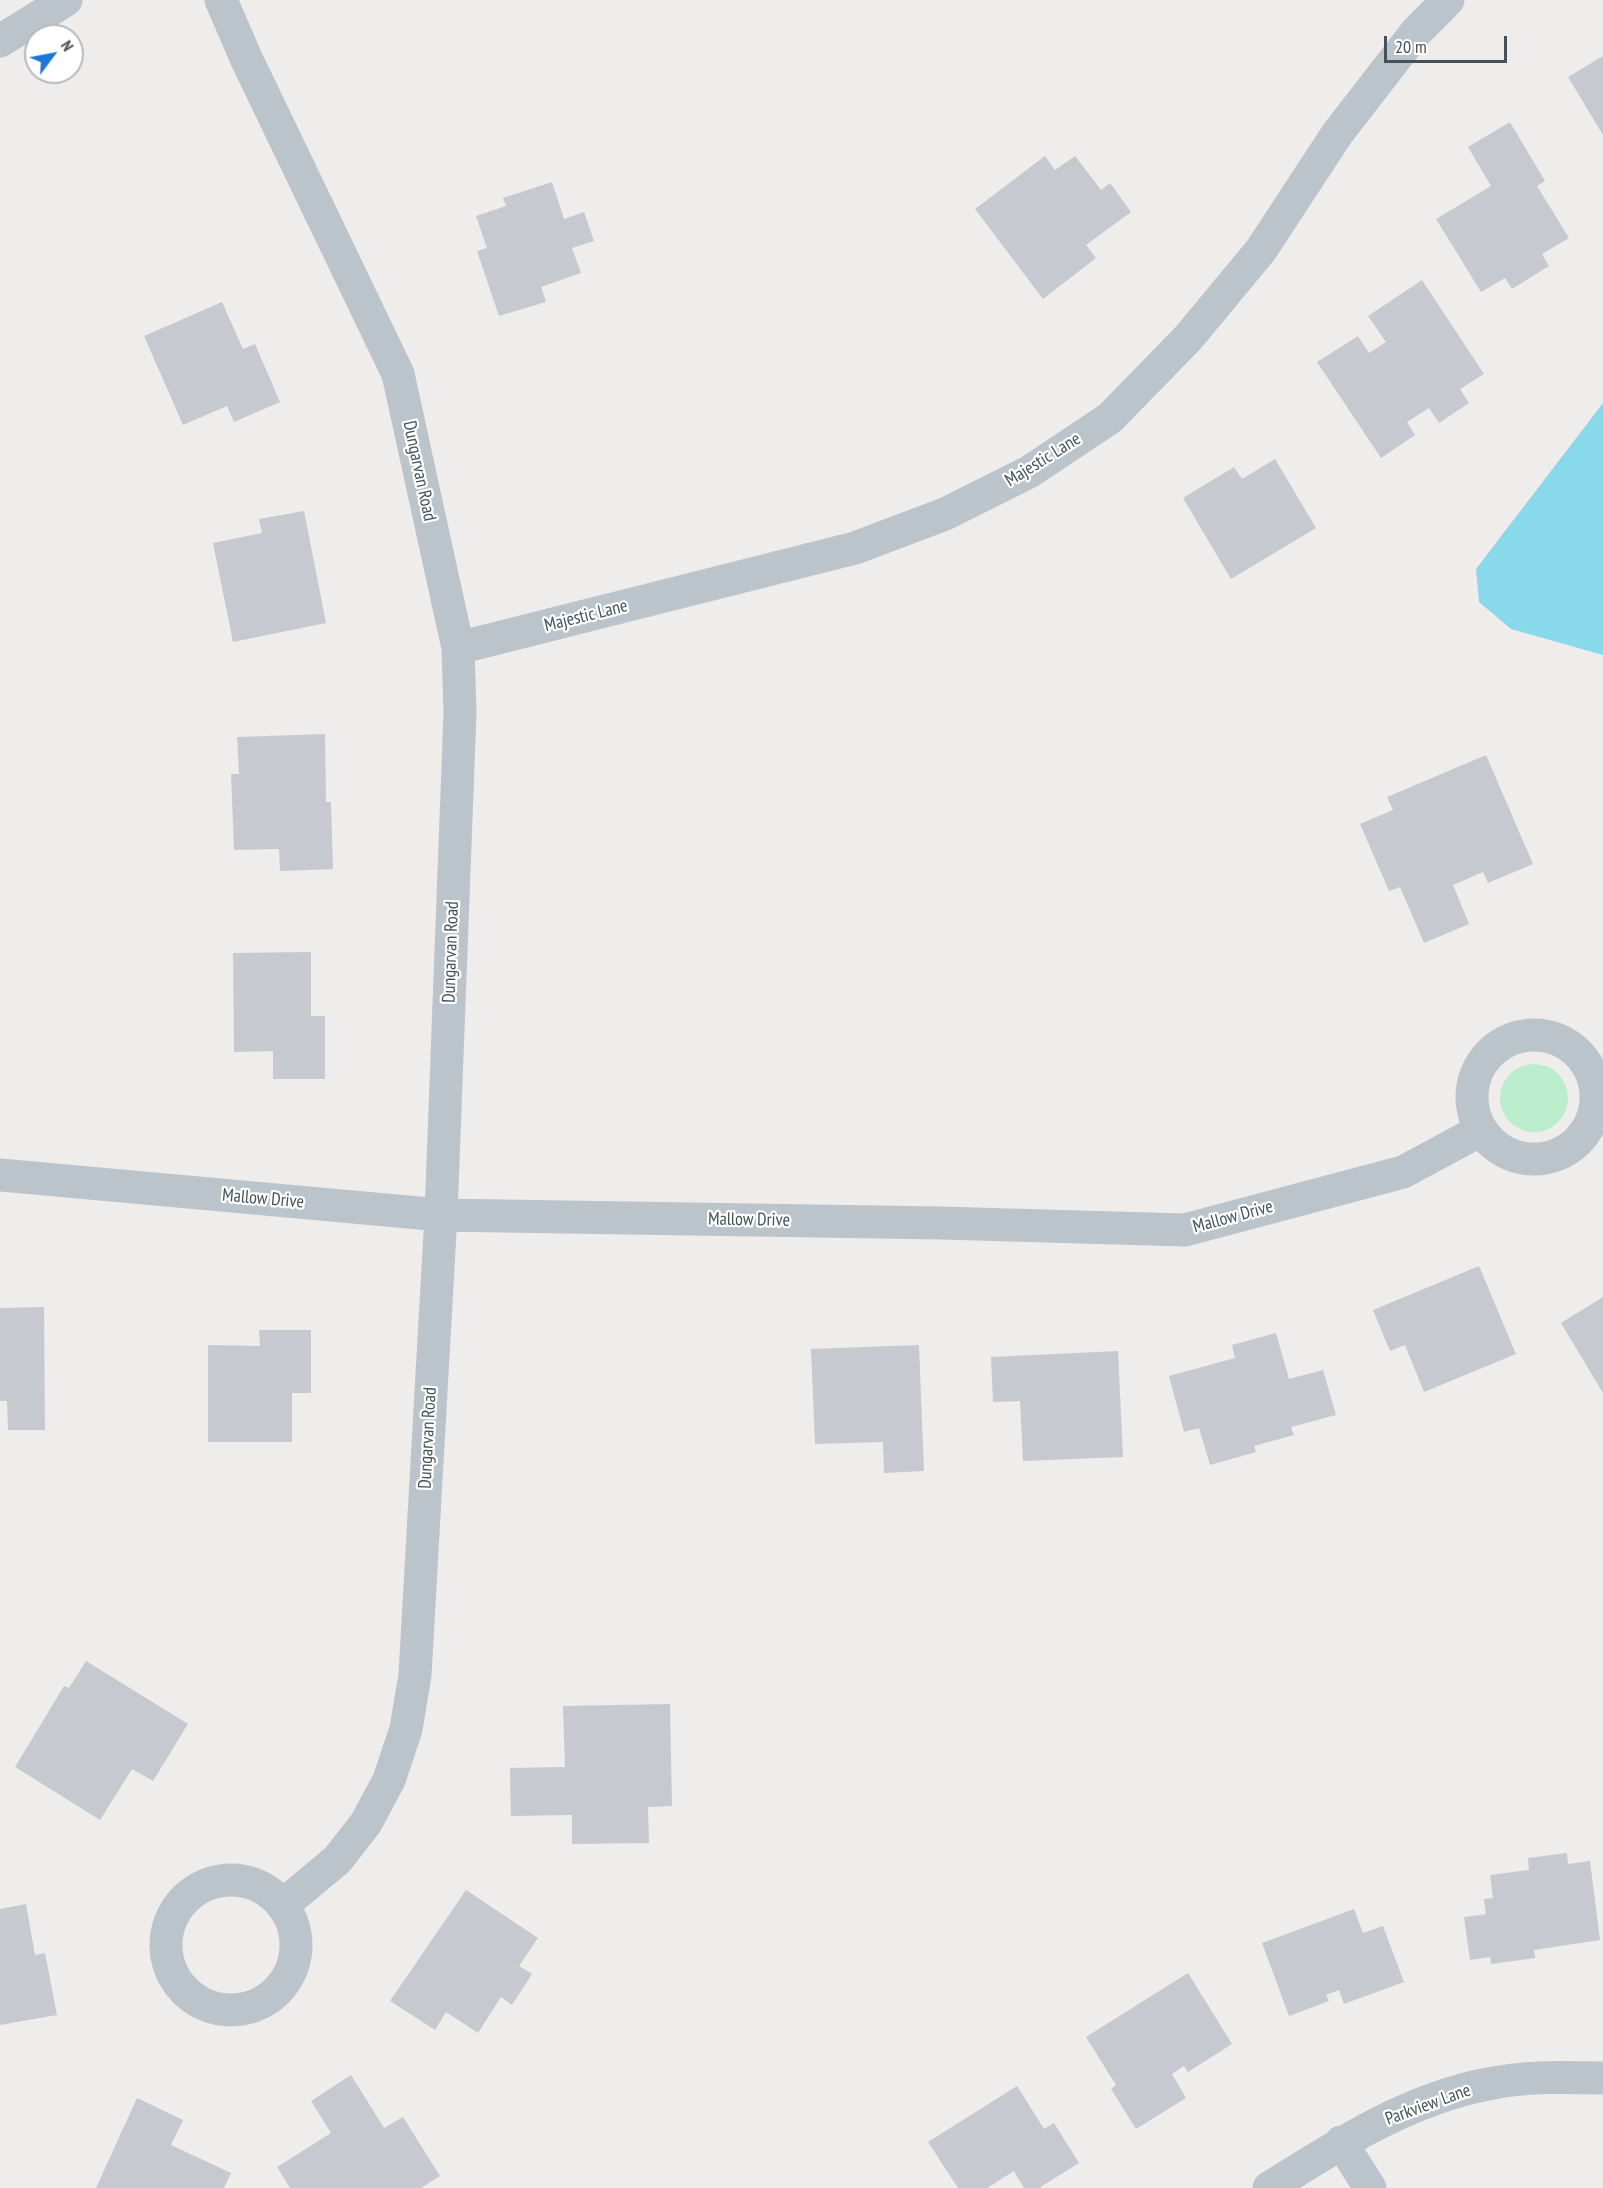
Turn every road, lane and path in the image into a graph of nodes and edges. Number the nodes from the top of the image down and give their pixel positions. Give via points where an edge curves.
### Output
1 (66, 0) edge
2 (220, 0) edge
3 (1448, 0) edge
4 (0, 41) edge
5 (458, 648) junction
6 (1481, 1130) dead end
7 (0, 1175) edge
8 (441, 1215) junction
9 (283, 1905) dead end
10 (1603, 2078) edge
11 (1341, 2142) junction
12 (1269, 2188) edge
13 (1370, 2188) edge

1 - 4 street
2 - 5 street, Dungarvan Road via 398,374
3 - 5 street, Majestic Lane via 1416,32 1337,134 1261,250 1188,338 1110,418 1029,472 945,514 855,548
5 - 8 street, Dungarvan Road via 460,713
6 - 8 street, Mallow Drive via 1402,1172 1185,1230
7 - 8 street, Mallow Drive
8 - 9 street, Dungarvan Road via 415,1675 406,1729 389,1780 366,1823 337,1860
10 - 11 street, Parkview Lane via 1558,2076 1488,2084 1396,2114
11 - 12 street, Parkview Lane
11 - 13 street

